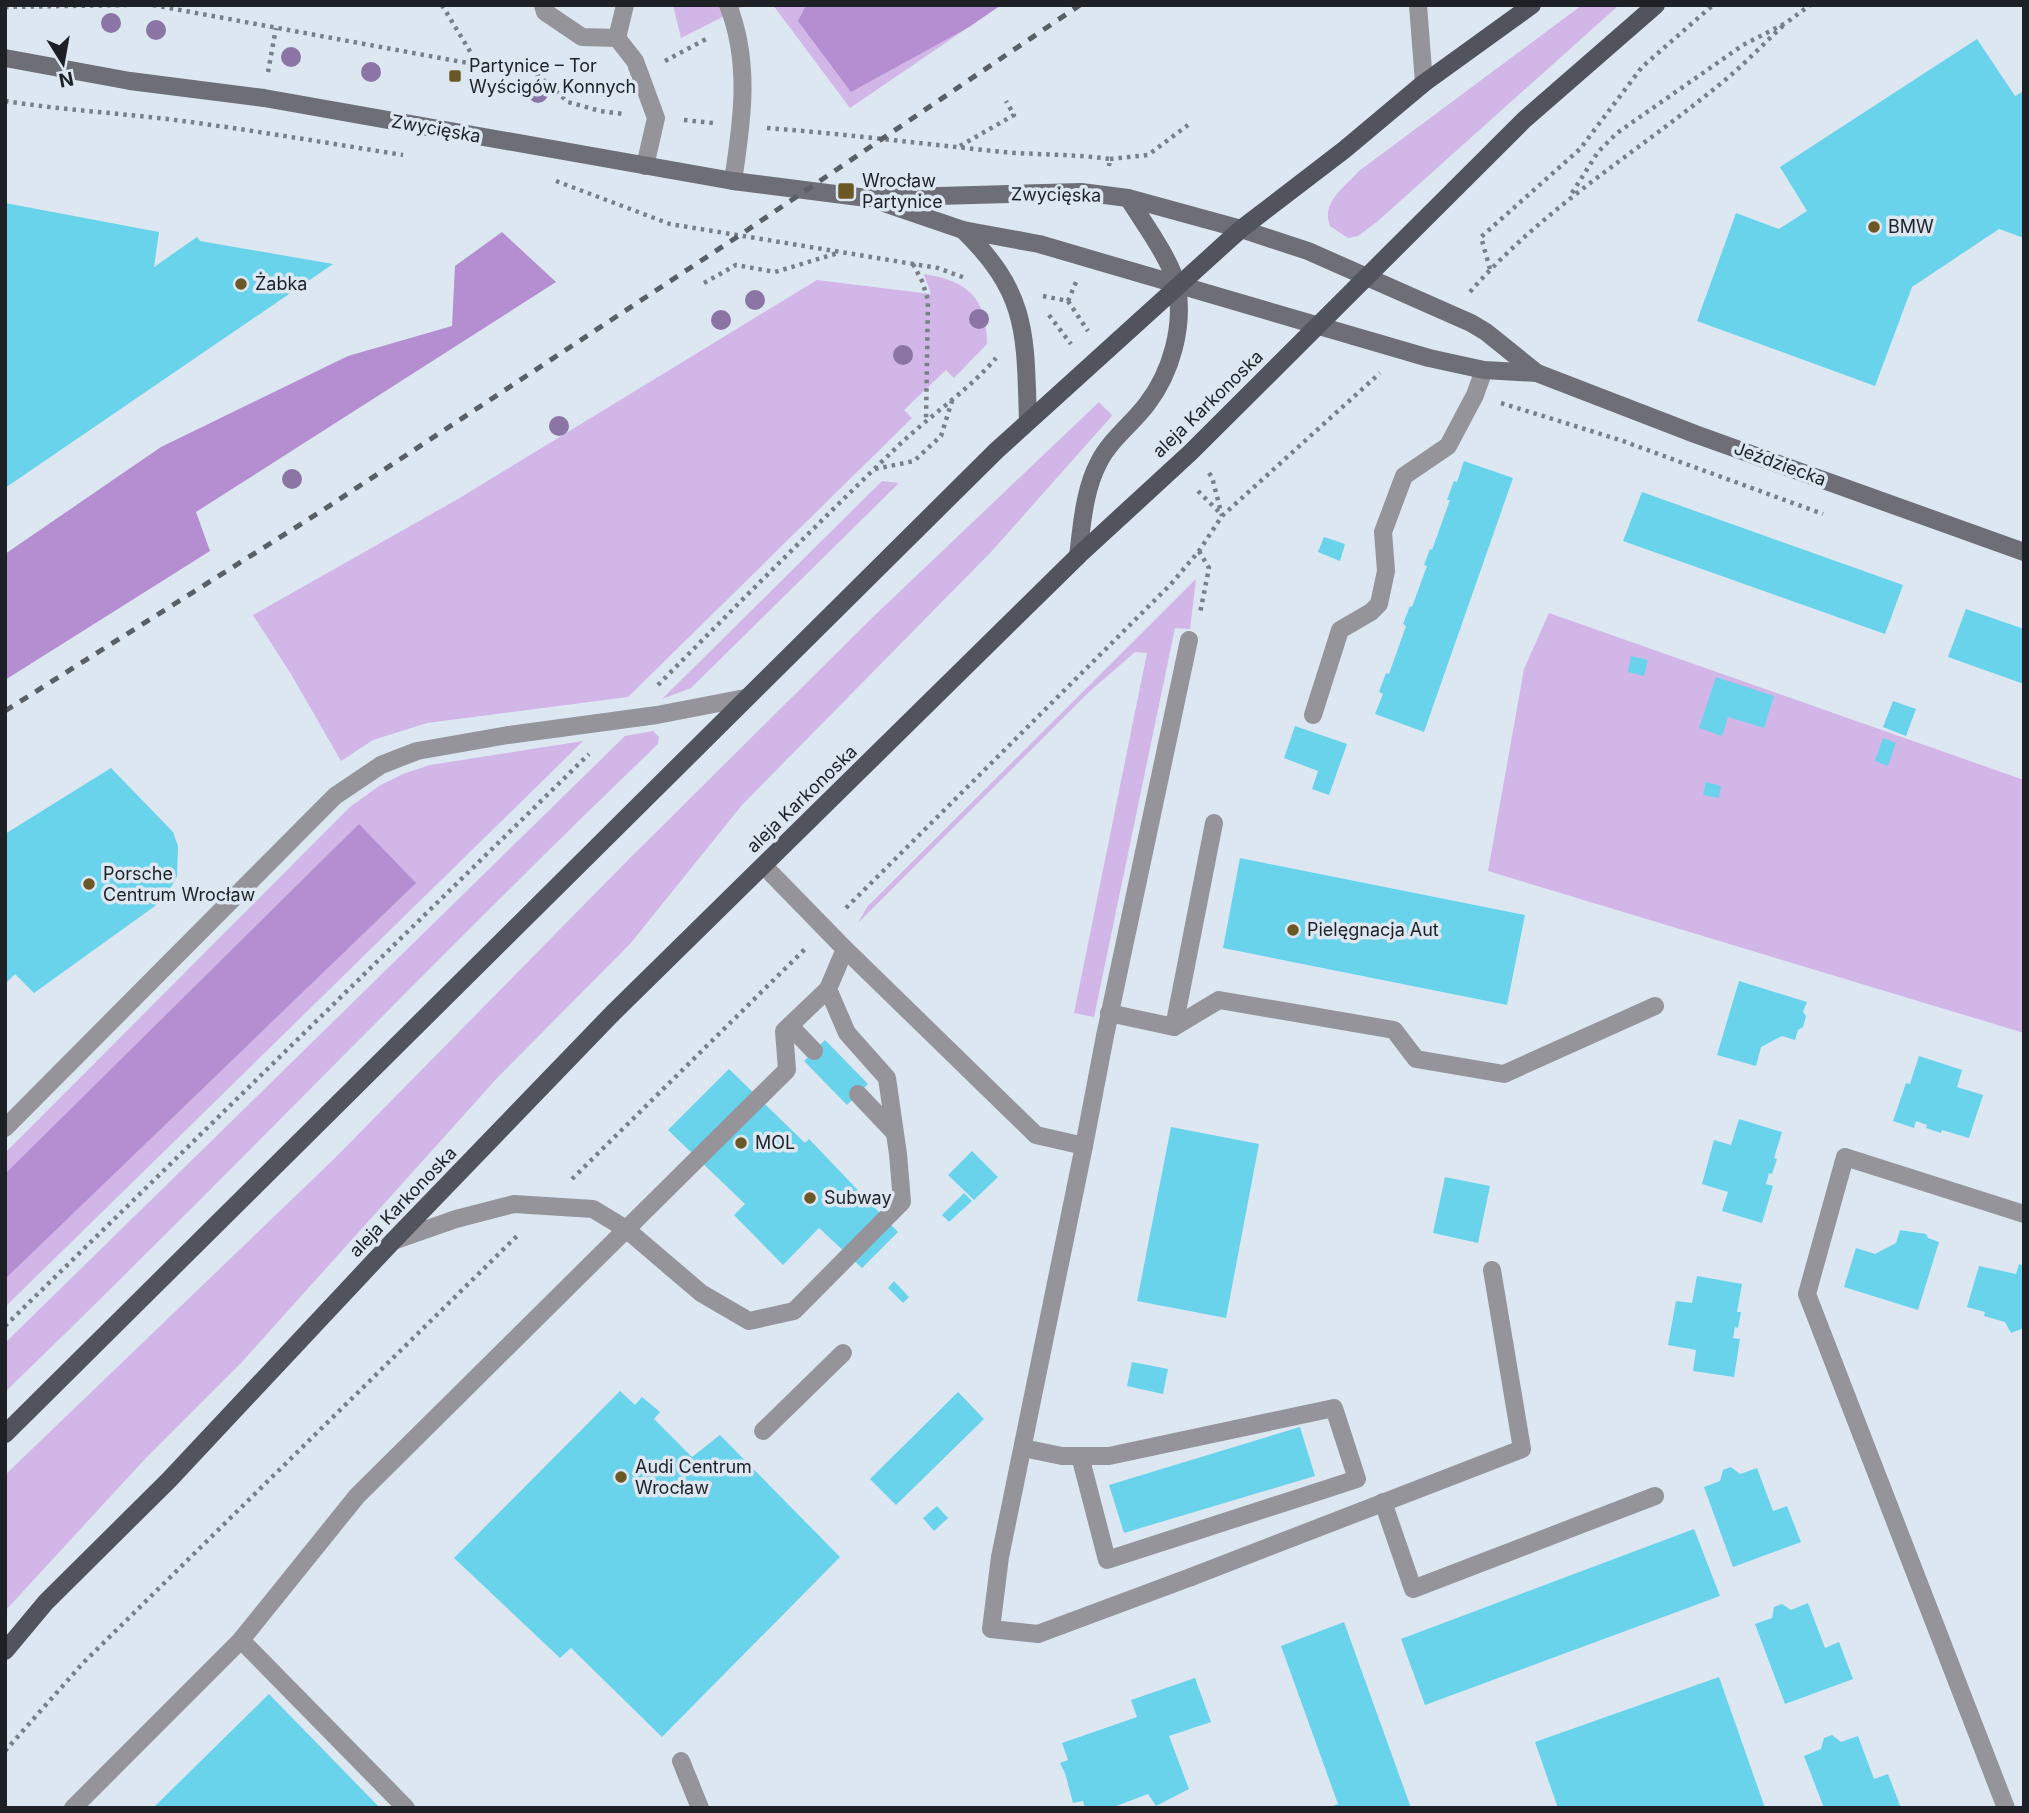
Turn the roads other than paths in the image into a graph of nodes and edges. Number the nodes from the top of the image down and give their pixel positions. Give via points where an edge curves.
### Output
1 (543, 5) edge
2 (625, 5) edge
3 (728, 5) edge
4 (1418, 5) edge
5 (1531, 5) edge
6 (1656, 5) edge
7 (617, 38) junction
8 (5, 58) edge
9 (1424, 83) junction
10 (645, 166) junction
11 (733, 181) junction
12 (867, 198) junction
13 (1128, 198) junction
14 (1241, 229) junction
15 (963, 230) junction
16 (1366, 277) junction
17 (1177, 286) junction
18 (1317, 326) junction
19 (1484, 370) junction
20 (1536, 373) junction
21 (1028, 421) junction
22 (2024, 552) edge
23 (1078, 556) junction
24 (1189, 640) road end
25 (745, 698) junction
26 (1313, 715) dead end
27 (1214, 823) dead end
28 (764, 866) junction
29 (845, 949) junction
30 (828, 989) junction
31 (1655, 1006) dead end
32 (1109, 1013) junction
33 (790, 1026) junction
34 (1174, 1027) junction
35 (814, 1051) dead end
36 (858, 1094) dead end
37 (5, 1128) edge
38 (893, 1131) junction
39 (1084, 1146) junction
40 (2024, 1214) edge
41 (626, 1229) junction
42 (393, 1241) junction
43 (1492, 1270) dead end
44 (843, 1353) dead end
45 (763, 1431) dead end
46 (5, 1434) edge
47 (1023, 1448) junction
48 (1080, 1456) junction
49 (1656, 1496) dead end
50 (1384, 1502) junction
51 (241, 1640) junction
52 (5, 1651) edge
53 (681, 1761) dead end
54 (73, 1808) edge
55 (406, 1808) edge
56 (700, 1808) edge
57 (2006, 1808) edge

1 - 7 street via 545,12 582,37
2 - 7 street
3 - 11 street via 744,76
4 - 9 street
5 - 9 main road
6 - 16 main road, aleja Karkonoska via 1524,120
7 - 10 street via 635,61 656,118
8 - 10 street, Zwycięska via 130,81 264,98
9 - 14 main road
10 - 11 street, Zwycięska
11 - 12 street, Zwycięska
12 - 13 street, Zwycięska via 1082,192
12 - 15 street, Zwycięska
13 - 14 street, Zwycięska
13 - 17 street
14 - 16 street, Zwycięska
14 - 17 main road
15 - 17 street, Zwycięska via 1039,244
15 - 21 street via 988,254 1015,299 1026,346
16 - 18 main road, aleja Karkonoska
16 - 20 street, Jeździecka via 1471,323
17 - 18 street, Zwycięska
17 - 21 main road
17 - 23 street via 1177,328 1169,364 1147,405 1099,462 1089,489
18 - 19 street, Jeździecka
18 - 23 main road, aleja Karkonoska via 1185,458
19 - 20 street, Jeździecka
19 - 26 street via 1448,446 1404,476 1383,532 1386,571 1379,604 1340,631
20 - 22 street, Jeździecka
21 - 25 main road
23 - 28 main road, aleja Karkonoska
24 - 32 street
25 - 37 street via 417,751 381,765 335,796
25 - 46 main road
27 - 34 street
28 - 29 street
28 - 42 main road, aleja Karkonoska via 612,1014
29 - 30 street
29 - 39 street via 1036,1135
30 - 33 street
30 - 38 street via 847,1032 887,1077
31 - 34 street via 1504,1074 1416,1059 1394,1030 1219,1000
32 - 34 street
32 - 39 street
33 - 35 street
33 - 41 street via 784,1031 787,1070
36 - 38 street
38 - 41 street via 902,1202 794,1311 749,1321 701,1293
39 - 47 street
40 - 57 street via 1845,1157 1807,1294
41 - 42 street via 593,1209 514,1204
41 - 51 street via 357,1496
42 - 52 main road, aleja Karkonoska via 169,1480 46,1602
43 - 50 street via 1522,1449
44 - 45 street
47 - 48 street
47 - 50 street via 991,1629 1038,1634
48 - 48 street via 1109,1457 1334,1408 1357,1479 1107,1560
49 - 50 street via 1413,1589
51 - 54 street
51 - 55 street
53 - 56 street

